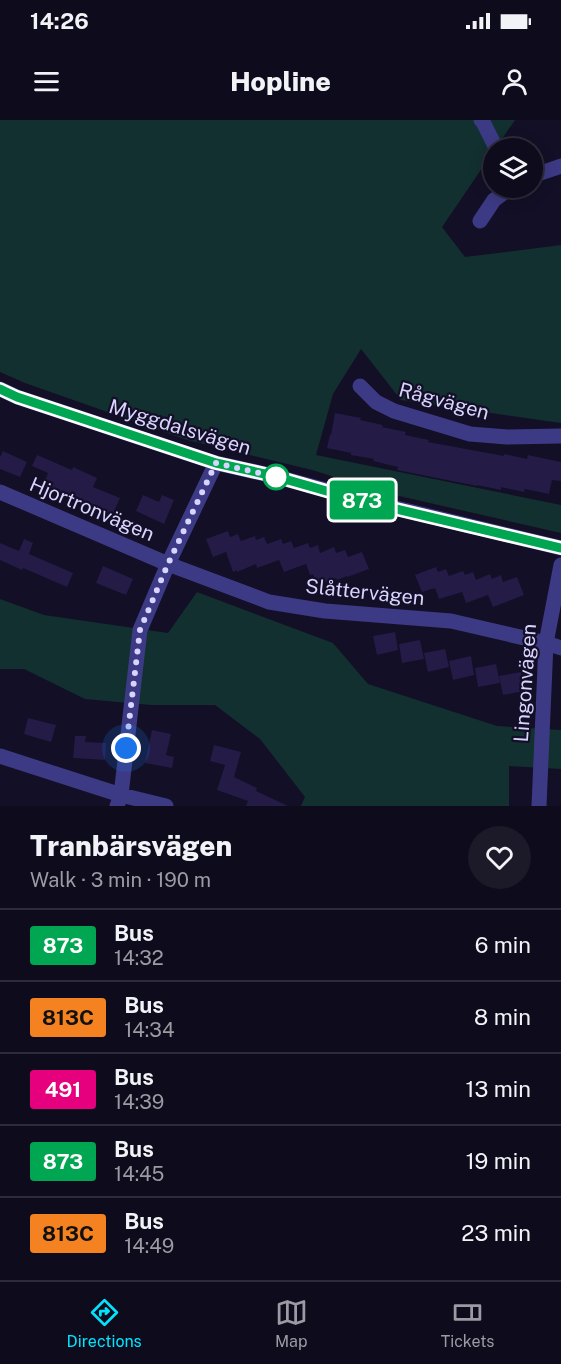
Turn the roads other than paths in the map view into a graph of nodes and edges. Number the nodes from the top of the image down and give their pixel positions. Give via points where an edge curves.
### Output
1 (480, 120) edge
2 (491, 138) edge
3 (561, 166) edge
4 (543, 172) edge
5 (497, 198) edge
6 (480, 220) dead end
7 (360, 386) dead end
8 (0, 389) edge
9 (561, 436) edge
10 (216, 463) junction
11 (0, 492) edge
12 (561, 548) edge
13 (168, 564) junction
14 (561, 565) edge
15 (546, 643) junction
16 (561, 648) edge
17 (0, 756) edge
18 (119, 801) edge
19 (166, 806) edge
20 (538, 806) edge

1 - 2 street
3 - 4 street
5 - 6 street
7 - 9 street, Rågvägen via 376,402 394,411 470,434
8 - 10 street, Myggdalsvägen
10 - 12 street, Myggdalsvägen
10 - 13 street
11 - 13 street, Hjortronvägen
13 - 15 street, Slåttervägen via 269,602 325,611 451,621
13 - 18 street via 140,630
14 - 15 street, Lingonvägen
15 - 16 street, Slåttervägen
15 - 20 street, Lingonvägen
17 - 18 street
18 - 19 street

